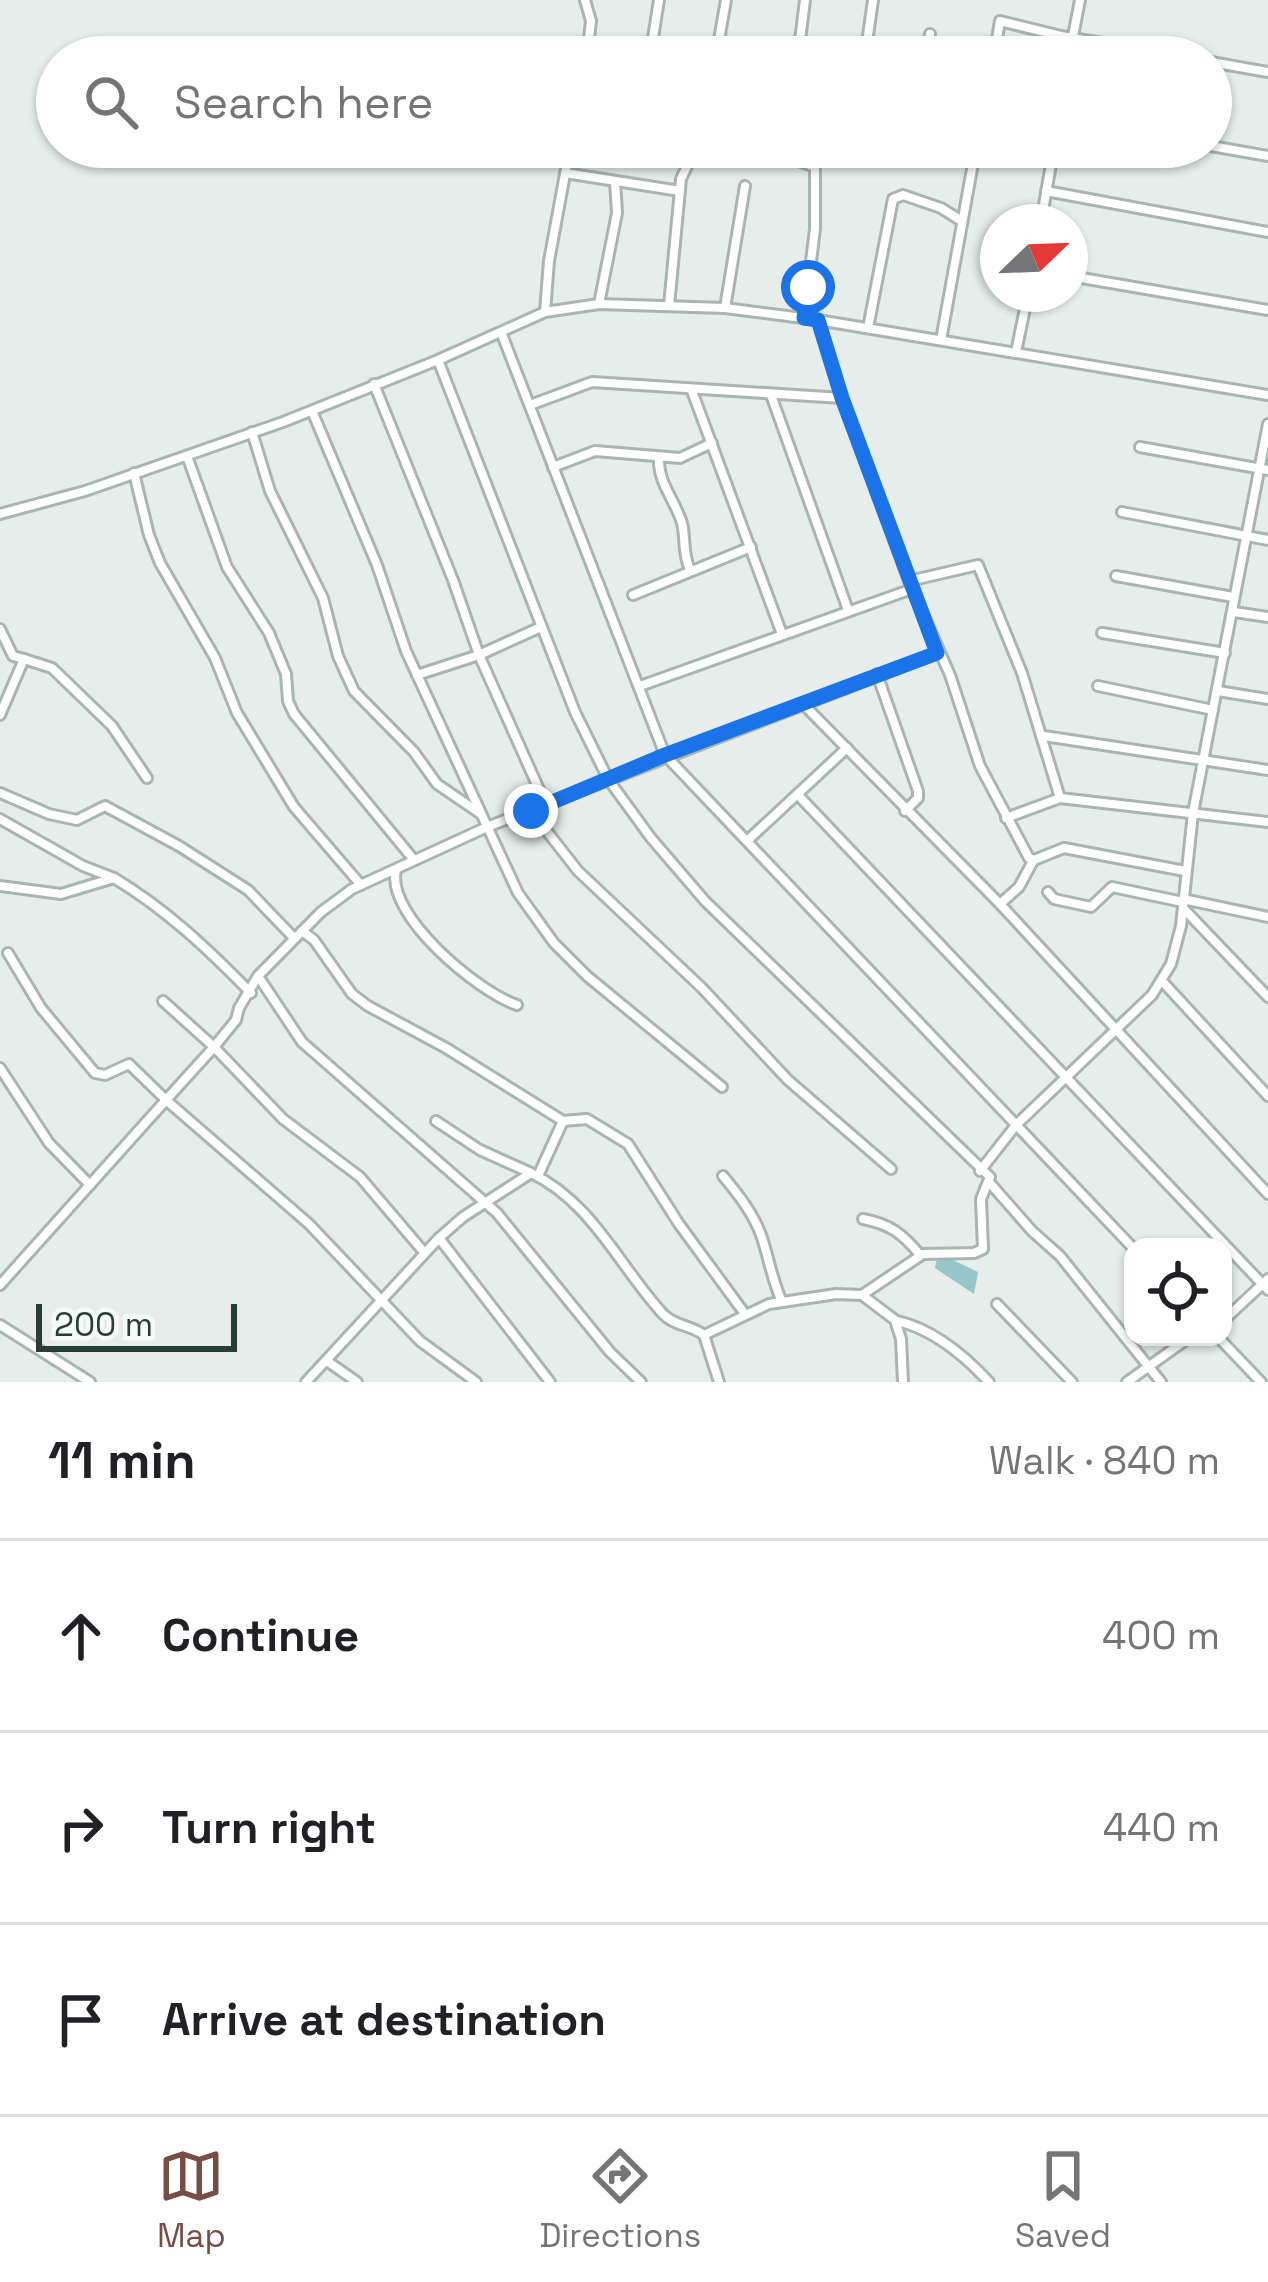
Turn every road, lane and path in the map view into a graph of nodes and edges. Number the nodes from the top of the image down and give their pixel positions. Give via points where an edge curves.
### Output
1 (659, 0) edge
2 (726, 0) edge
3 (805, 0) edge
4 (873, 0) edge
5 (1080, 0) edge
6 (589, 1) edge
7 (590, 36) edge
8 (653, 36) edge
9 (720, 36) edge
10 (801, 36) edge
11 (868, 36) edge
12 (998, 36) edge
13 (1060, 36) edge
14 (1073, 36) edge
15 (1232, 66) edge
16 (1268, 72) edge
17 (1232, 150) edge
18 (1268, 156) edge
19 (566, 168) edge
20 (685, 168) edge
21 (814, 168) edge
22 (971, 168) edge
23 (1050, 168) edge
24 (565, 172) junction
25 (615, 181) junction
26 (745, 186) dead end
27 (680, 191) junction
28 (1046, 191) junction
29 (1044, 204) edge
30 (960, 220) junction
31 (1268, 232) edge
32 (1088, 279) edge
33 (599, 304) junction
34 (669, 306) junction
35 (725, 308) junction
36 (1268, 310) edge
37 (545, 312) junction
38 (1024, 312) edge
39 (804, 318) junction
40 (818, 320) junction
41 (868, 328) junction
42 (501, 332) junction
43 (941, 340) junction
44 (1016, 352) junction
45 (438, 360) junction
46 (374, 385) junction
47 (692, 391) junction
48 (771, 395) junction
49 (1268, 395) edge
50 (842, 398) junction
51 (530, 405) junction
52 (312, 410) junction
53 (1268, 424) edge
54 (252, 432) junction
55 (712, 443) junction
56 (1140, 447) dead end
57 (187, 456) junction
58 (659, 459) junction
59 (554, 467) junction
60 (1264, 469) edge
61 (134, 473) junction
62 (1122, 512) dead end
63 (0, 514) edge
64 (1245, 536) junction
65 (1268, 540) edge
66 (751, 547) junction
67 (690, 570) junction
68 (1116, 576) dead end
69 (910, 585) junction
70 (633, 595) dead end
71 (1233, 597) junction
72 (848, 610) junction
73 (1234, 612) junction
74 (1268, 617) edge
75 (542, 628) junction
76 (0, 629) edge
77 (1102, 633) dead end
78 (782, 634) junction
79 (937, 653) junction
80 (1225, 653) junction
81 (479, 655) junction
82 (24, 659) junction
83 (877, 674) junction
84 (417, 675) junction
85 (640, 686) junction
86 (1098, 686) dead end
87 (1218, 691) junction
88 (1268, 697) edge
89 (803, 704) junction
90 (1214, 710) junction
91 (0, 715) edge
92 (1043, 736) junction
93 (847, 748) junction
94 (665, 755) junction
95 (1203, 759) junction
96 (1268, 770) edge
97 (147, 778) dead end
98 (608, 778) junction
99 (0, 793) edge
100 (798, 795) junction
101 (1060, 798) junction
102 (546, 805) junction
103 (531, 811) junction
104 (905, 811) junction
105 (1193, 813) junction
106 (481, 814) junction
107 (1006, 818) junction
108 (0, 819) edge
109 (1268, 822) edge
110 (488, 827) junction
111 (748, 840) junction
112 (414, 860) junction
113 (1034, 860) junction
114 (397, 868) junction
115 (1186, 871) junction
116 (114, 878) junction
117 (361, 885) junction
118 (0, 886) edge
119 (1048, 892) dead end
120 (1183, 903) junction
121 (1000, 904) junction
122 (1268, 917) edge
123 (298, 934) junction
124 (8, 953) dead end
125 (258, 976) junction
126 (1162, 982) junction
127 (251, 992) junction
128 (1268, 997) edge
129 (163, 1001) dead end
130 (517, 1005) dead end
131 (1115, 1032) junction
132 (214, 1047) junction
133 (0, 1068) edge
134 (1066, 1079) junction
135 (722, 1088) dead end
136 (1268, 1096) edge
137 (166, 1100) junction
138 (436, 1121) dead end
139 (563, 1121) junction
140 (1016, 1125) junction
141 (891, 1168) dead end
142 (980, 1171) junction
143 (534, 1175) junction
144 (724, 1176) dead end
145 (989, 1182) junction
146 (90, 1185) junction
147 (1268, 1194) edge
148 (487, 1204) junction
149 (863, 1219) dead end
150 (439, 1238) junction
151 (1124, 1239) edge
152 (423, 1251) junction
153 (921, 1255) junction
154 (1266, 1284) edge
155 (0, 1285) edge
156 (862, 1295) junction
157 (382, 1300) junction
158 (782, 1302) junction
159 (997, 1304) dead end
160 (1232, 1313) edge
161 (746, 1314) junction
162 (895, 1320) junction
163 (0, 1325) edge
164 (704, 1335) junction
165 (1178, 1346) edge
166 (1227, 1346) edge
167 (327, 1360) junction
168 (1150, 1366) junction
169 (85, 1381) edge
170 (306, 1382) edge
171 (357, 1382) edge
172 (476, 1382) edge
173 (550, 1382) edge
174 (641, 1382) edge
175 (719, 1382) edge
176 (903, 1382) edge
177 (989, 1382) edge
178 (1072, 1382) edge
179 (1127, 1382) edge
180 (1161, 1382) edge
181 (1261, 1382) edge

1 - 8 street
2 - 9 street
3 - 10 street
4 - 11 street
5 - 14 street
6 - 7 street
12 - 13 street via 1000,21
15 - 16 street
17 - 18 street
19 - 24 street
20 - 27 street
21 - 39 street
22 - 30 street
23 - 28 street
24 - 25 street
24 - 37 street
25 - 27 street
25 - 33 street via 617,213
26 - 35 street
27 - 34 street
28 - 29 street
28 - 31 street
30 - 41 street via 903,195 893,199
30 - 43 street
32 - 36 street
33 - 34 street
33 - 37 street
34 - 35 street
35 - 39 street
37 - 42 street
38 - 44 street
39 - 40 street
40 - 41 street
40 - 50 street
41 - 43 street
42 - 45 street
42 - 51 street
43 - 44 street
44 - 49 street
45 - 46 street
45 - 75 street
46 - 52 street
46 - 81 street
47 - 48 street
47 - 51 street via 592,382
47 - 55 street
48 - 50 street
48 - 72 street
50 - 69 street
51 - 59 street
52 - 54 street
52 - 84 street
53 - 60 street
54 - 57 street
54 - 106 street via 354,691 437,784
55 - 58 street
55 - 66 street
56 - 60 street
57 - 61 street
57 - 112 street via 226,567 269,633 294,714
58 - 59 street via 602,451
58 - 67 street
59 - 85 street
60 - 64 street
61 - 63 street
61 - 117 street via 160,563 237,713 294,807
62 - 64 street
64 - 65 street
64 - 71 street
66 - 67 street
66 - 78 street
67 - 70 street
68 - 71 street
69 - 72 street
69 - 79 street
69 - 92 street via 978,565
71 - 73 street
72 - 78 street
73 - 74 street
73 - 80 street
75 - 81 street
75 - 98 street
76 - 82 street via 13,656
77 - 80 street
78 - 85 street
79 - 83 street
79 - 107 street
80 - 87 street
81 - 84 street
81 - 102 street
82 - 91 street
82 - 97 street via 52,668 97,711
83 - 89 street
83 - 104 street via 917,791
84 - 106 street
85 - 94 street
86 - 90 street
87 - 88 street
87 - 90 street
89 - 93 street
89 - 94 street
90 - 95 street
92 - 95 street
92 - 101 street
93 - 100 street
93 - 104 street
94 - 98 street
94 - 111 street
95 - 96 street
95 - 105 street
98 - 102 street
98 - 142 street via 705,901
99 - 123 street via 77,820 105,806 248,890
100 - 111 street
100 - 134 street
101 - 105 street
101 - 107 street
102 - 103 street
103 - 110 street
103 - 141 street via 578,871 788,1080
104 - 121 street
105 - 109 street
105 - 115 street
106 - 110 street
107 - 113 street
108 - 116 street
110 - 112 street
110 - 135 street via 554,944
111 - 140 street
112 - 114 street
113 - 115 street via 1068,848
113 - 121 street
114 - 117 street
114 - 130 street via 394,885 425,937
115 - 120 street
116 - 118 street via 61,894
116 - 127 street via 202,941
117 - 123 street
119 - 120 street via 1090,907 1112,886
120 - 122 street
120 - 126 street
120 - 128 street
121 - 131 street
123 - 125 street
123 - 139 street via 314,940 368,1006
124 - 137 street via 84,1062 100,1075 132,1066
125 - 127 street
125 - 148 street via 302,1042
126 - 131 street
126 - 136 street
127 - 132 street
129 - 132 street
131 - 134 street
131 - 147 street
132 - 137 street
132 - 152 street via 284,1119 360,1177
133 - 146 street via 49,1143
134 - 140 street
134 - 154 street
137 - 146 street
137 - 157 street
138 - 143 street
139 - 143 street
139 - 161 street via 587,1119 634,1150
140 - 142 street
140 - 151 street
142 - 145 street
143 - 148 street
143 - 164 street via 576,1202 666,1318
144 - 158 street via 760,1234
145 - 153 street via 981,1199 983,1249
145 - 168 street
146 - 155 street
148 - 150 street
148 - 174 street
149 - 153 street via 887,1223
150 - 152 street
150 - 173 street
152 - 157 street
153 - 156 street
154 - 160 street
156 - 158 street
156 - 162 street
157 - 167 street
157 - 172 street
158 - 161 street
159 - 178 street
161 - 164 street
162 - 176 street
162 - 177 street via 946,1344
163 - 169 street
164 - 175 street
165 - 168 street
166 - 181 street
167 - 170 street
167 - 171 street
168 - 179 street
168 - 180 street

